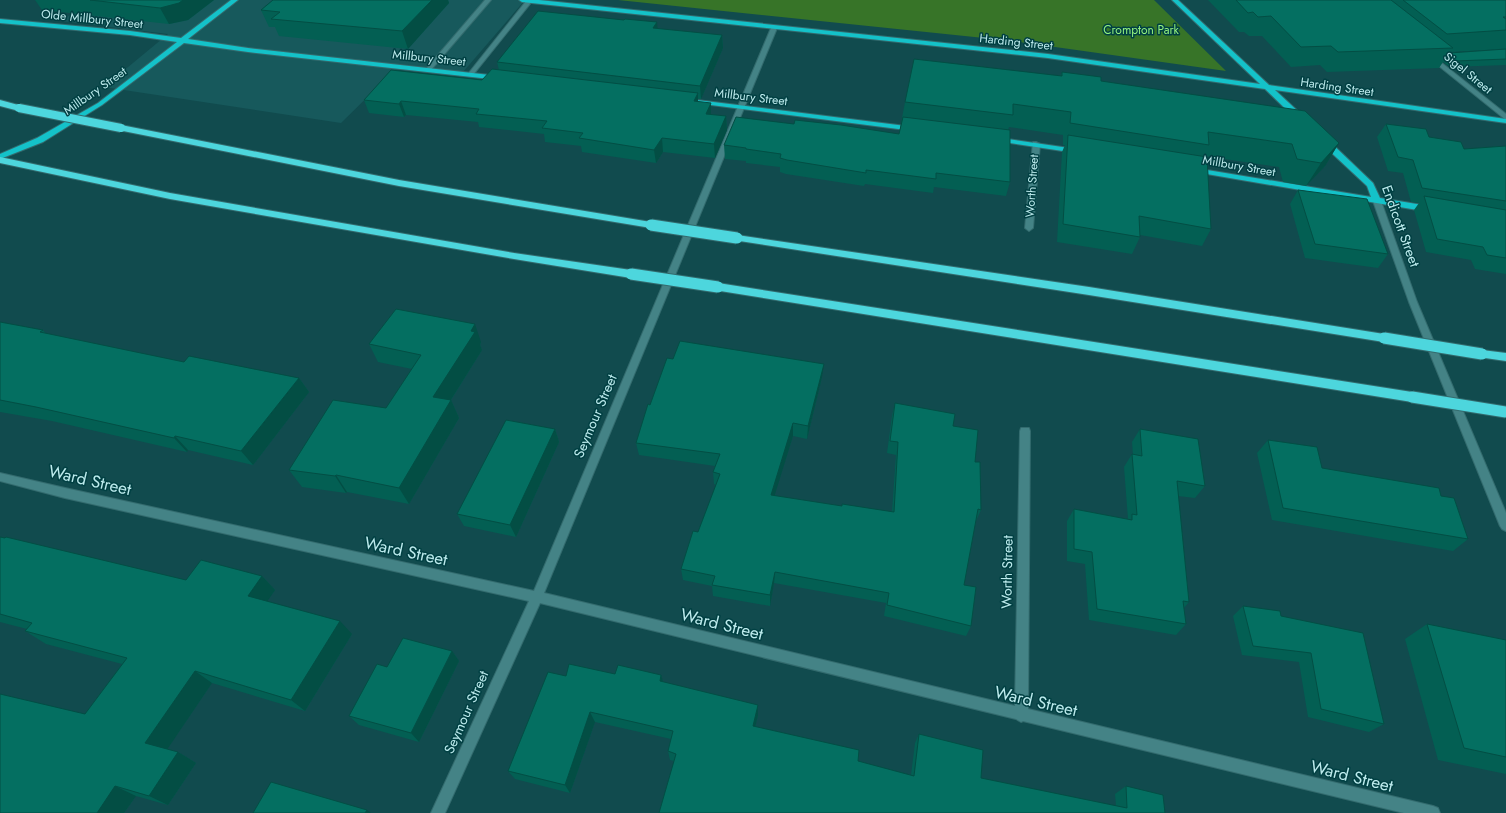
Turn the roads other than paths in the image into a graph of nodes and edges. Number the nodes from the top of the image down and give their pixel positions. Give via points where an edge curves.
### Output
1 (234, 0) edge
2 (488, 0) edge
3 (527, 0) edge
4 (1175, 0) edge
5 (0, 21) edge
6 (774, 28) junction
7 (182, 40) junction
8 (1425, 52) edge
9 (1444, 56) edge
10 (1431, 57) junction
11 (428, 70) junction
12 (470, 75) junction
13 (507, 79) edge
14 (1268, 88) junction
15 (693, 101) edge
16 (0, 104) edge
17 (741, 107) junction
18 (1506, 120) edge
19 (1303, 122) edge
20 (920, 130) edge
21 (1320, 138) edge
22 (990, 139) edge
23 (1036, 144) junction
24 (1082, 152) edge
25 (0, 158) edge
26 (1190, 169) edge
27 (1377, 201) junction
28 (1437, 210) edge
29 (1029, 228) dead end
30 (1506, 357) edge
31 (1506, 412) edge
32 (1024, 431) dead end
33 (0, 477) edge
34 (1506, 526) edge
35 (537, 597) junction
36 (1021, 715) junction
37 (438, 813) edge
38 (1433, 813) edge

1 - 7 main road
2 - 11 street
3 - 6 main road, Harding Street
3 - 12 street
4 - 14 main road
5 - 7 main road, Olde Millbury Street
6 - 14 main road, Harding Street via 1048,56
6 - 17 street, Seymour Street
7 - 11 main road, Millbury Street
7 - 25 main road, Millbury Street via 100,104 40,140
8 - 10 street, Sigel Street
9 - 10 street
10 - 18 street, Sigel Street
11 - 12 main road, Millbury Street
12 - 13 main road, Millbury Street
14 - 18 main road, Harding Street
14 - 19 main road
15 - 17 main road, Millbury Street
16 - 30 highway, bridge via 399,183 651,225
17 - 20 main road, Millbury Street
17 - 35 street, Seymour Street
21 - 27 main road, Endicott Street via 1370,185
22 - 23 main road
23 - 24 main road
23 - 29 street, Worth Street
25 - 31 highway, bridge via 170,196 514,256
26 - 27 main road, Millbury Street
27 - 28 main road, Millbury Street
27 - 34 street, Endicott Street via 1413,302
32 - 36 street, Worth Street
33 - 35 street, Ward Street
35 - 36 street, Ward Street
35 - 37 street, Seymour Street
36 - 38 street, Ward Street

